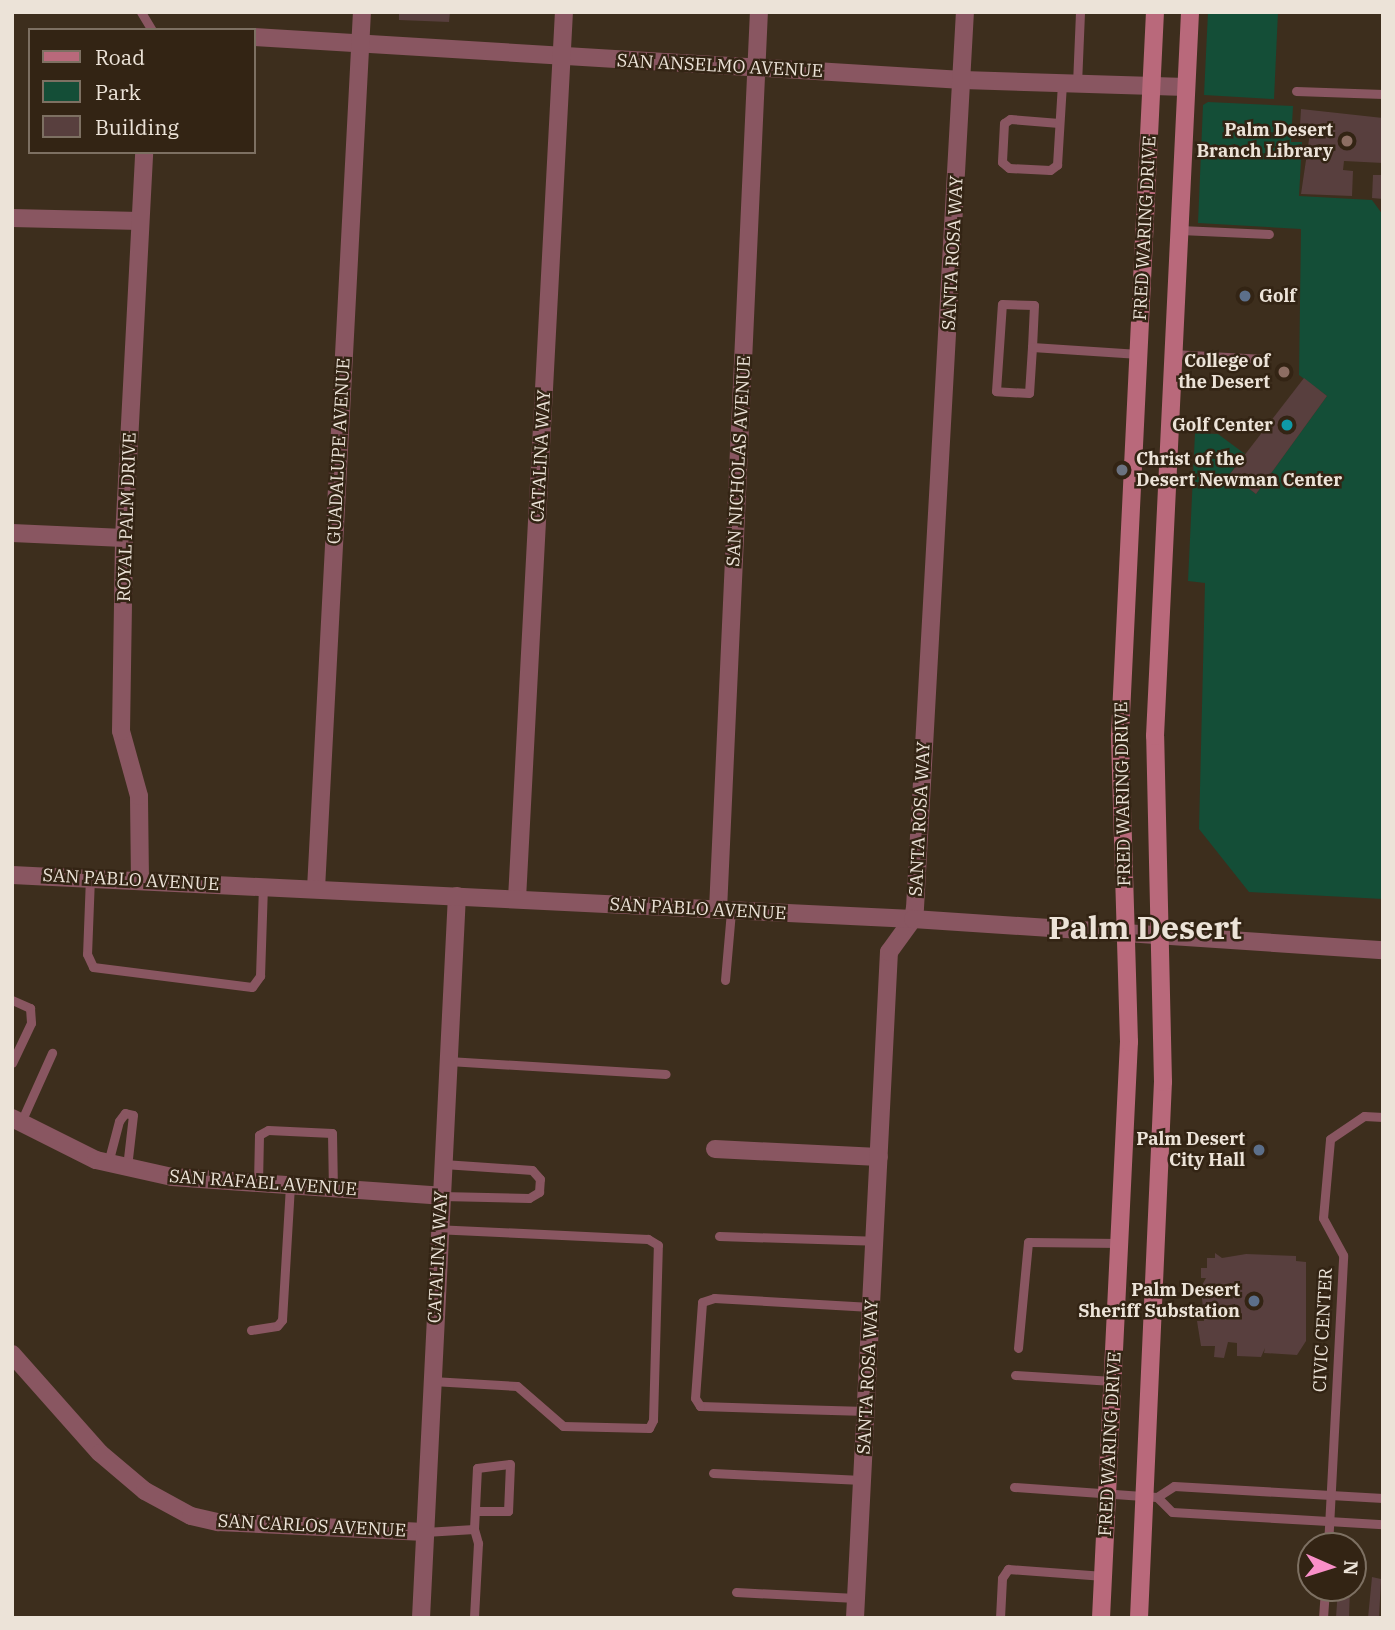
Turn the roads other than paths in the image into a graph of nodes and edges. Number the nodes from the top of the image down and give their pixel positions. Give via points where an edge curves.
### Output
1 (141, 12) edge
2 (362, 12) edge
3 (564, 12) edge
4 (759, 12) edge
5 (965, 12) edge
6 (1080, 12) edge
7 (1155, 12) edge
8 (1190, 12) edge
9 (151, 28) edge
10 (256, 37) edge
11 (360, 44) junction
12 (562, 58) junction
13 (757, 68) junction
14 (963, 80) junction
15 (1070, 83) junction
16 (1151, 85) junction
17 (1186, 87) junction
18 (1296, 91) dead end
19 (1383, 94) edge
20 (1059, 123) junction
21 (144, 154) edge
22 (12, 218) edge
23 (140, 221) junction
24 (1180, 230) junction
25 (1269, 234) dead end
26 (1032, 347) junction
27 (1139, 354) junction
28 (1173, 354) junction
29 (1264, 359) dead end
30 (12, 533) edge
31 (124, 538) junction
32 (12, 874) edge
33 (90, 877) junction
34 (140, 880) junction
35 (262, 886) junction
36 (316, 889) junction
37 (457, 896) junction
38 (517, 899) junction
39 (724, 910) junction
40 (913, 919) junction
41 (1124, 932) junction
42 (1160, 934) junction
43 (1383, 950) edge
44 (725, 980) dead end
45 (12, 1000) edge
46 (52, 1054) dead end
47 (448, 1060) junction
48 (12, 1063) edge
49 (666, 1074) dead end
50 (1383, 1117) edge
51 (17, 1120) edge
52 (715, 1149) dead end
53 (879, 1157) junction
54 (108, 1163) junction
55 (443, 1164) junction
56 (127, 1167) junction
57 (258, 1183) junction
58 (290, 1185) junction
59 (333, 1188) junction
60 (441, 1196) junction
61 (439, 1229) junction
62 (719, 1236) dead end
63 (874, 1241) junction
64 (1120, 1243) junction
65 (871, 1307) junction
66 (251, 1330) dead end
67 (1018, 1348) dead end
68 (12, 1354) edge
69 (1015, 1375) dead end
70 (432, 1381) junction
71 (1113, 1381) junction
72 (866, 1411) junction
73 (713, 1473) dead end
74 (862, 1480) junction
75 (1014, 1487) dead end
76 (1108, 1492) junction
77 (1332, 1494) junction
78 (1149, 1496) junction
79 (1383, 1498) edge
80 (475, 1511) junction
81 (1331, 1521) junction
82 (1383, 1524) edge
83 (474, 1529) junction
84 (425, 1532) junction
85 (1330, 1532) edge
86 (1104, 1576) junction
87 (736, 1592) dead end
88 (856, 1598) junction
89 (421, 1618) edge
90 (474, 1618) edge
91 (855, 1618) edge
92 (1000, 1618) edge
93 (1101, 1618) edge
94 (1139, 1618) edge

1 - 9 lane
2 - 11 street, GUADALUPE AVENUE
3 - 12 street, CATALINA WAY
4 - 13 street, SAN NICHOLAS AVENUE
5 - 14 street, SANTA ROSA WAY
6 - 15 lane
7 - 16 main road, FRED WARING DRIVE
8 - 17 main road, FRED WARING DRIVE
10 - 11 street, SAN ANSELMO AVENUE
11 - 12 street, SAN ANSELMO AVENUE
11 - 36 street, GUADALUPE AVENUE
12 - 13 street, SAN ANSELMO AVENUE
12 - 38 street, CATALINA WAY
13 - 14 street, SAN ANSELMO AVENUE
13 - 39 street, SAN NICHOLAS AVENUE
14 - 15 street, SAN ANSELMO AVENUE
14 - 40 street, SANTA ROSA WAY
15 - 16 street, SAN ANSELMO AVENUE
15 - 20 lane
16 - 17 street, SAN ANSELMO AVENUE
16 - 27 main road, FRED WARING DRIVE
17 - 24 main road, FRED WARING DRIVE
18 - 19 lane
20 - 20 lane via 1054,168 1009,168 1002,162 1004,123 1010,119
21 - 23 street, ROYAL PALM DRIVE
22 - 23 street
23 - 31 street, ROYAL PALM DRIVE
24 - 25 lane
24 - 28 main road, FRED WARING DRIVE
26 - 26 lane via 1034,305 1003,304 996,391 1029,393
26 - 27 lane
27 - 41 main road, FRED WARING DRIVE via 1120,735
28 - 29 lane
28 - 42 main road, FRED WARING DRIVE via 1155,736
30 - 31 street
31 - 34 street, ROYAL PALM DRIVE via 121,731 139,796
32 - 33 street, SAN PABLO AVENUE
33 - 34 street, SAN PABLO AVENUE
33 - 35 lane via 87,954 93,967 252,987 260,976
34 - 35 street, SAN PABLO AVENUE
35 - 36 street, SAN PABLO AVENUE
36 - 37 street, SAN PABLO AVENUE
37 - 38 street, SAN PABLO AVENUE
37 - 47 street, CATALINA WAY
38 - 39 street, SAN PABLO AVENUE
39 - 40 street, SAN PABLO AVENUE
39 - 44 lane
40 - 41 street, SAN PABLO AVENUE
40 - 53 street, SANTA ROSA WAY via 889,952
41 - 42 street, SAN PABLO AVENUE
41 - 64 main road, FRED WARING DRIVE via 1129,1042
42 - 43 street, SAN PABLO AVENUE
42 - 78 main road, FRED WARING DRIVE via 1162,1127
45 - 48 lane via 30,1008 31,1023
46 - 51 lane
47 - 49 lane
47 - 55 street, CATALINA WAY
50 - 77 lane, CIVIC CENTER via 1364,1116 1330,1139 1323,1217 1343,1255
51 - 54 street, SAN RAFAEL AVENUE
52 - 53 street
53 - 63 street, SANTA ROSA WAY
54 - 56 street, SAN RAFAEL AVENUE
54 - 56 lane via 125,1113 133,1115 135,1125
55 - 60 street, CATALINA WAY
55 - 60 lane via 532,1170 540,1179 540,1192 529,1198
56 - 57 street, SAN RAFAEL AVENUE via 172,1177
57 - 58 street, SAN RAFAEL AVENUE
57 - 59 lane via 259,1135 268,1130 332,1133
58 - 59 street, SAN RAFAEL AVENUE
58 - 66 lane via 282,1320 277,1326
59 - 60 street, SAN RAFAEL AVENUE
60 - 61 street, CATALINA WAY
61 - 70 street, CATALINA WAY
61 - 70 lane via 648,1239 658,1245 653,1420 649,1428 563,1426 517,1386
62 - 63 lane
63 - 65 street, SANTA ROSA WAY
64 - 67 lane via 1028,1242
64 - 71 main road, FRED WARING DRIVE
65 - 72 street, SANTA ROSA WAY
65 - 72 lane via 714,1298 702,1302 695,1398 700,1406
68 - 84 street, SAN CARLOS AVENUE via 100,1453 145,1491 191,1516 218,1522
69 - 71 lane
70 - 84 street, CATALINA WAY
71 - 76 main road, FRED WARING DRIVE
72 - 74 street, SANTA ROSA WAY
73 - 74 lane
74 - 88 street, SANTA ROSA WAY
75 - 76 lane
76 - 78 lane
76 - 86 main road, FRED WARING DRIVE
77 - 78 lane via 1174,1486
77 - 79 lane
77 - 81 lane, CIVIC CENTER
78 - 81 lane via 1172,1512
78 - 94 main road, FRED WARING DRIVE
80 - 80 lane via 477,1468 510,1464 508,1511
80 - 83 lane
81 - 82 lane
81 - 85 lane, CIVIC CENTER
83 - 84 lane
83 - 90 lane via 478,1543
84 - 89 street, CATALINA WAY
86 - 92 lane via 1008,1569 1002,1578
86 - 93 main road, FRED WARING DRIVE
87 - 88 lane
88 - 91 street, SANTA ROSA WAY

